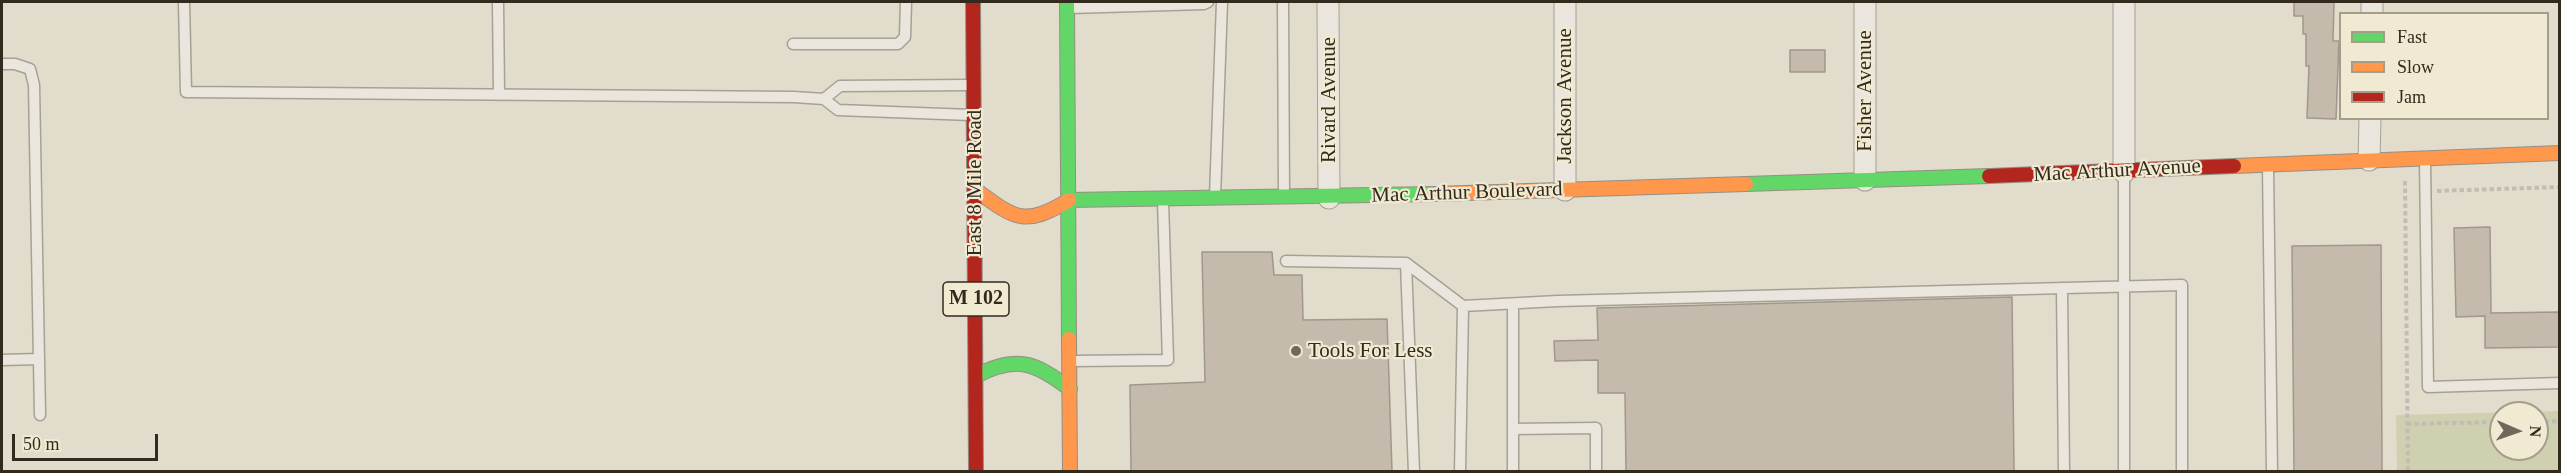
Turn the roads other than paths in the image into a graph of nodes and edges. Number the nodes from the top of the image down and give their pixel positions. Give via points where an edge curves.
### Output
1 (184, 2) edge
2 (498, 2) edge
3 (906, 2) edge
4 (974, 2) edge
5 (1208, 2) edge
6 (1222, 2) edge
7 (1283, 2) edge
8 (1328, 2) edge
9 (1565, 2) edge
10 (1865, 2) edge
11 (2124, 2) edge
12 (1067, 5) edge
13 (793, 44) dead end
14 (2, 64) edge
15 (974, 85) junction
16 (499, 95) junction
17 (825, 99) junction
18 (975, 115) junction
19 (2370, 120) edge
20 (2559, 153) edge
21 (2425, 159) junction
22 (2369, 160) junction
23 (2268, 164) junction
24 (2124, 172) junction
25 (1865, 180) junction
26 (976, 190) junction
27 (1565, 190) junction
28 (1215, 198) junction
29 (1284, 198) junction
30 (1329, 198) junction
31 (1069, 200) junction
32 (1163, 200) junction
33 (1286, 261) dead end
34 (1406, 263) junction
35 (2123, 285) junction
36 (2062, 288) junction
37 (1513, 304) junction
38 (1463, 306) junction
39 (39, 359) junction
40 (2, 360) edge
41 (1070, 361) junction
42 (976, 376) junction
43 (2559, 383) edge
44 (1070, 389) junction
45 (40, 415) dead end
46 (1513, 429) junction
47 (976, 471) edge
48 (1070, 471) edge
49 (1414, 471) edge
50 (1460, 471) edge
51 (1513, 471) edge
52 (1596, 471) edge
53 (2064, 471) edge
54 (2124, 471) edge
55 (2182, 471) edge
56 (2272, 471) edge

1 - 16 lane via 186,92
2 - 16 lane
3 - 13 lane via 905,37 898,44
4 - 15 main road, East 8 Mile Road / M 102
5 - 12 lane
6 - 28 lane
7 - 29 lane
8 - 30 street, Rivard Avenue
9 - 27 street, Jackson Avenue
10 - 25 street, Fisher Avenue
11 - 24 street
12 - 31 main road
14 - 39 lane via 30,69 34,85
15 - 17 lane via 840,86
15 - 18 main road, East 8 Mile Road / M 102
16 - 17 lane
17 - 18 lane via 838,110
18 - 26 main road, East 8 Mile Road / M 102
19 - 22 street
20 - 21 main road
21 - 22 main road
21 - 43 lane via 2428,387
22 - 23 main road, Mac Arthur Avenue
23 - 24 main road, Mac Arthur Avenue
23 - 56 lane
24 - 25 main road, Mac Arthur Avenue
24 - 35 lane
25 - 27 main road, Mac Arthur Boulevard
26 - 31 main road via 1001,208 1029,218 1040,217
26 - 42 main road, East 8 Mile Road / M 102
27 - 30 main road, Mac Arthur Boulevard
28 - 29 main road, Mac Arthur Boulevard
28 - 32 main road, Mac Arthur Boulevard
29 - 30 main road, Mac Arthur Boulevard
31 - 32 main road, Mac Arthur Boulevard
31 - 41 main road
32 - 41 lane via 1168,360
33 - 34 lane
34 - 38 lane
34 - 49 lane
35 - 36 lane
35 - 54 lane
35 - 55 lane via 2182,285
36 - 37 lane
36 - 53 lane
37 - 38 lane
37 - 46 lane
38 - 50 lane
39 - 40 lane
39 - 45 lane
41 - 44 main road
42 - 44 main road via 1015,361 1039,368
42 - 47 main road, East 8 Mile Road / M 102
44 - 48 main road
46 - 51 lane
46 - 52 lane via 1596,428

